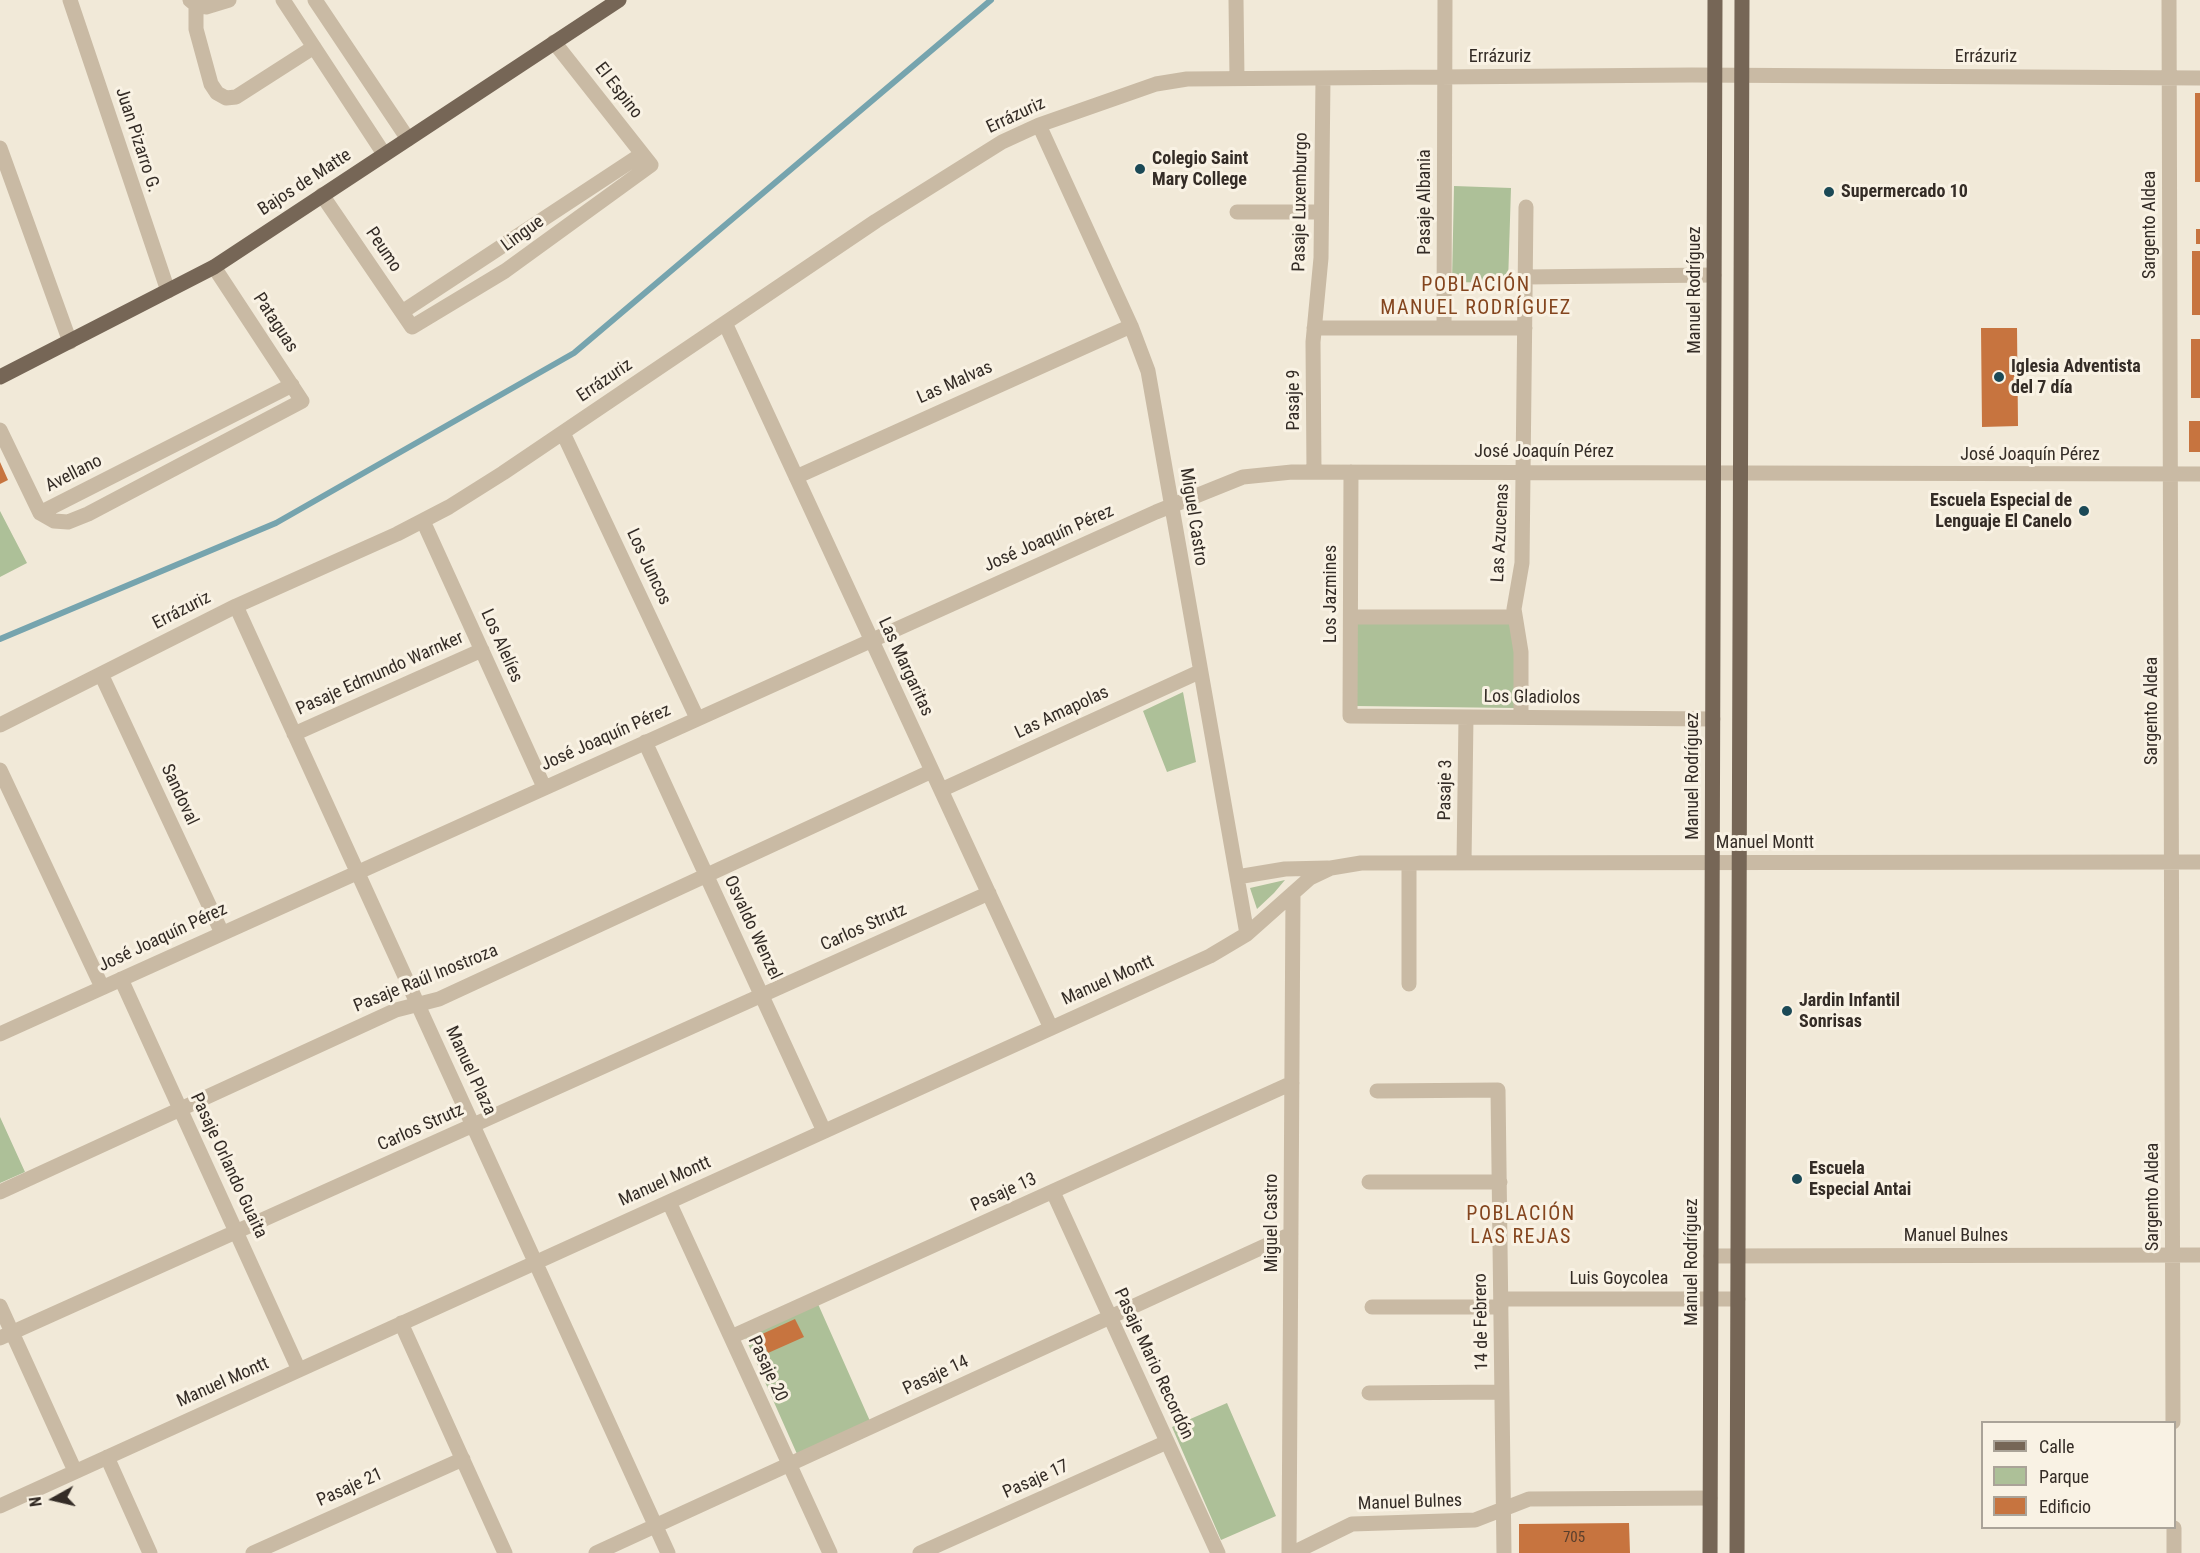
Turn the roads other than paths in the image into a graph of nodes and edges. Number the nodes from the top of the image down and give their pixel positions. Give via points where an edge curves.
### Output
1 (70, 0) edge
2 (229, 0) edge
3 (283, 0) edge
4 (315, 0) edge
5 (619, 0) edge
6 (1236, 0) edge
7 (1445, 0) edge
8 (1715, 0) edge
9 (1742, 0) edge
10 (2169, 0) edge
11 (193, 3) edge
12 (554, 42) junction
13 (314, 46) junction
14 (1715, 75) junction
15 (1742, 75) junction
16 (1445, 76) junction
17 (2169, 77) junction
18 (1238, 78) junction
19 (1323, 78) junction
20 (2200, 78) edge
21 (1039, 125) junction
22 (408, 139) junction
23 (0, 148) edge
24 (384, 154) junction
25 (646, 159) junction
26 (322, 195) junction
27 (1526, 207) dead end
28 (1237, 212) dead end
29 (1322, 212) junction
30 (214, 267) junction
31 (1714, 276) junction
32 (1526, 277) junction
33 (168, 291) junction
34 (402, 312) junction
35 (725, 323) junction
36 (1131, 326) junction
37 (412, 327) joint
38 (1314, 328) junction
39 (1444, 328) junction
40 (1525, 328) junction
41 (69, 342) junction
42 (0, 377) edge
43 (292, 385) junction
44 (302, 401) joint
45 (0, 430) edge
46 (563, 433) junction
47 (1314, 472) junction
48 (1351, 472) junction
49 (1523, 472) junction
50 (1714, 472) junction
51 (2171, 474) junction
52 (2200, 474) edge
53 (1741, 475) junction
54 (796, 477) junction
55 (1171, 505) junction
56 (40, 513) junction
57 (423, 521) junction
58 (236, 606) junction
59 (1350, 617) junction
60 (1515, 617) junction
61 (871, 640) junction
62 (482, 650) junction
63 (1199, 672) junction
64 (100, 674) junction
65 (1350, 716) joint
66 (1466, 717) junction
67 (1521, 717) junction
68 (697, 718) junction
69 (1713, 719) junction
70 (0, 725) edge
71 (294, 734) junction
72 (645, 742) junction
73 (0, 770) edge
74 (932, 771) junction
75 (544, 787) junction
76 (941, 790) junction
77 (1713, 862) junction
78 (1740, 862) junction
79 (2172, 862) junction
80 (2200, 862) edge
81 (1409, 863) junction
82 (1464, 863) junction
83 (1331, 868) junction
84 (357, 872) junction
85 (706, 875) junction
86 (1237, 877) junction
87 (1293, 893) junction
88 (989, 894) junction
89 (222, 933) junction
90 (1247, 934) junction
91 (121, 979) junction
92 (1409, 984) dead end
93 (102, 987) junction
94 (762, 996) junction
95 (418, 1004) junction
96 (1051, 1028) junction
97 (0, 1034) edge
98 (1292, 1083) junction
99 (1377, 1091) dead end
100 (181, 1110) junction
101 (474, 1126) junction
102 (824, 1131) junction
103 (1369, 1182) dead end
104 (1500, 1182) junction
105 (0, 1192) edge
106 (1053, 1192) junction
107 (669, 1202) junction
108 (237, 1232) junction
109 (1291, 1234) junction
110 (2173, 1255) junction
111 (2200, 1255) edge
112 (1711, 1256) junction
113 (1738, 1256) junction
114 (536, 1262) junction
115 (1711, 1299) junction
116 (1738, 1299) junction
117 (1501, 1303) junction
118 (0, 1306) edge
119 (1372, 1307) dead end
120 (1110, 1318) junction
121 (401, 1323) junction
122 (6, 1335) edge
123 (731, 1337) junction
124 (299, 1370) junction
125 (1502, 1392) junction
126 (1369, 1393) dead end
127 (2173, 1421) edge
128 (1167, 1442) junction
129 (107, 1457) junction
130 (463, 1459) junction
131 (790, 1464) junction
132 (75, 1472) junction
133 (1710, 1498) junction
134 (0, 1506) edge
135 (1503, 1509) junction
136 (656, 1526) junction
137 (2174, 1529) edge
138 (150, 1553) edge
139 (253, 1553) edge
140 (505, 1553) edge
141 (596, 1553) edge
142 (668, 1553) edge
143 (831, 1553) edge
144 (920, 1553) edge
145 (1218, 1553) edge
146 (1291, 1553) edge
147 (1504, 1553) edge
148 (1710, 1553) edge
149 (1737, 1553) edge
150 (2174, 1553) edge

1 - 33 street, Juan Pizarro G.
2 - 11 street via 206,7
3 - 13 street
4 - 22 street
5 - 12 main road, Bajos de Matte
6 - 18 street
7 - 16 street, Pasaje Albania
8 - 14 main road, Manuel Rodríguez
9 - 15 main road
10 - 17 street, Sargento Aldea
11 - 13 street via 196,29 212,84 226,98 240,95
12 - 22 main road, Bajos de Matte
12 - 25 street, El Espino
13 - 24 street
14 - 15 street, Errázuriz
14 - 16 street, Errázuriz
14 - 31 main road, Manuel Rodríguez
15 - 17 street, Errázuriz
15 - 53 main road
16 - 19 street, Errázuriz
16 - 39 street, Pasaje Albania
17 - 20 street, Errázuriz
17 - 51 street, Sargento Aldea
18 - 19 street, Errázuriz
18 - 21 street, Errázuriz via 1156,84
19 - 29 street, Pasaje Luxemburgo
21 - 35 street, Errázuriz via 1002,142 876,221
21 - 36 street, Miguel Castro
22 - 24 main road, Bajos de Matte
23 - 41 street
24 - 26 main road, Bajos de Matte
25 - 34 street, Lingue
25 - 37 street, Lingue via 505,271
26 - 30 main road, Bajos de Matte
26 - 34 street, Peumo
27 - 32 street, Las Azucenas
28 - 29 street
29 - 38 street, Pasaje Luxemburgo
30 - 33 main road, Bajos de Matte
30 - 43 street, Pataguas
31 - 32 street
31 - 50 main road, Manuel Rodríguez
32 - 40 street, Las Azucenas
33 - 41 main road, Bajos de Matte
34 - 37 street, Peumo
35 - 46 street, Errázuriz
35 - 54 street, Las Margaritas
36 - 54 street, Las Malvas
36 - 55 street, Miguel Castro via 1153,394
38 - 39 street
38 - 47 street, Pasaje 9
39 - 40 street
40 - 49 street, Las Azucenas
41 - 42 main road, Bajos de Matte
43 - 44 street, Pataguas
43 - 56 street, Avellano
44 - 56 street, Avellano via 88,514 61,522
45 - 56 street
46 - 57 street, Errázuriz
46 - 68 street, Los Juncos
47 - 48 street, José Joaquín Pérez
47 - 55 street, José Joaquín Pérez via 1243,477
48 - 49 street, José Joaquín Pérez
48 - 59 street, Los Jazmines
49 - 50 street, José Joaquín Pérez
49 - 60 street, Las Azucenas via 1522,563
50 - 53 street, José Joaquín Pérez
50 - 69 main road, Manuel Rodríguez
51 - 52 street, José Joaquín Pérez
51 - 53 street, José Joaquín Pérez
51 - 79 street, Sargento Aldea
53 - 78 main road
54 - 61 street, Las Margaritas
55 - 61 street, José Joaquín Pérez
55 - 63 street, Miguel Castro
57 - 58 street, Errázuriz
57 - 62 street, Los Alelíes
58 - 64 street, Errázuriz
58 - 71 street, Manuel Plaza
59 - 60 street
59 - 65 street, Los Jazmines
60 - 67 street, Las Azucenas via 1521,652
61 - 68 street, José Joaquín Pérez
61 - 74 street, Las Margaritas
62 - 71 street, Pasaje Edmundo Warnker
62 - 75 street, Los Alelíes
63 - 76 street, Las Amapolas
63 - 86 street, Miguel Castro
64 - 70 street, Errázuriz
64 - 89 street, Sandoval
65 - 66 street, Los Gladiolos
66 - 67 street, Los Gladiolos
66 - 82 street, Pasaje 3
67 - 69 street, Los Gladiolos
68 - 72 street, José Joaquín Pérez
69 - 77 main road, Manuel Rodríguez
71 - 84 street, Manuel Plaza
72 - 75 street, José Joaquín Pérez
72 - 85 street, Osvaldo Wenzel
73 - 93 street
74 - 76 street, Las Margaritas
74 - 85 street, Pasaje Raúl Inostroza
75 - 84 street, José Joaquín Pérez
76 - 88 street, Las Margaritas
77 - 78 street, Manuel Montt
77 - 82 street, Manuel Montt
77 - 112 main road, Manuel Rodríguez
78 - 79 street, Manuel Montt
78 - 113 main road
79 - 80 street, Manuel Montt
79 - 110 street, Sargento Aldea
81 - 82 street, Manuel Montt
81 - 83 street, Manuel Montt
81 - 92 street
83 - 86 street, Manuel Montt via 1299,868
83 - 87 street, Manuel Montt via 1310,878
84 - 89 street, José Joaquín Pérez
84 - 95 street, Manuel Plaza
85 - 94 street, Osvaldo Wenzel
85 - 95 street, Pasaje Raúl Inostroza via 439,999
86 - 90 street, Miguel Castro
87 - 90 street, Manuel Montt
87 - 98 street, Miguel Castro
88 - 94 street, Carlos Strutz
88 - 96 street, Las Margaritas
89 - 91 street, José Joaquín Pérez
90 - 96 street, Manuel Montt via 1210,956
91 - 93 street, José Joaquín Pérez
91 - 100 street, Pasaje Orlando Guaita
93 - 97 street, José Joaquín Pérez
94 - 101 street, Carlos Strutz
94 - 102 street, Osvaldo Wenzel
95 - 100 street, Pasaje Raúl Inostroza via 396,1010
95 - 101 street, Manuel Plaza
96 - 102 street, Manuel Montt
98 - 106 street, Pasaje 13
98 - 109 street, Miguel Castro
99 - 104 street, 14 de Febrero via 1498,1090
100 - 105 street, Pasaje Raúl Inostroza
100 - 108 street, Pasaje Orlando Guaita
101 - 108 street, Carlos Strutz
101 - 114 street, Manuel Plaza
102 - 107 street, Manuel Montt
103 - 104 street
104 - 117 street, 14 de Febrero
106 - 120 street, Pasaje Mario Recordón
106 - 123 street, Pasaje 13
107 - 114 street, Manuel Montt
107 - 123 street, Pasaje 20
108 - 122 street, Carlos Strutz
108 - 124 street, Pasaje Orlando Guaita
109 - 120 street, Pasaje 14
109 - 146 street, Miguel Castro
110 - 111 street, Manuel Bulnes
110 - 113 street, Manuel Bulnes
110 - 127 street, Sargento Aldea
112 - 113 street, Manuel Bulnes
112 - 115 main road, Manuel Rodríguez
113 - 116 main road
114 - 121 street, Manuel Montt
114 - 136 street, Manuel Plaza
115 - 116 street, Luis Goycolea
115 - 117 street, Luis Goycolea
115 - 133 main road, Manuel Rodríguez
116 - 149 main road
117 - 119 street, Luis Goycolea
117 - 125 street, 14 de Febrero
118 - 122 street
120 - 128 street, Pasaje Mario Recordón
120 - 131 street, Pasaje 14
121 - 124 street, Manuel Montt
121 - 130 street
122 - 132 street
123 - 131 street, Pasaje 20
124 - 129 street, Manuel Montt
125 - 126 street
125 - 135 street, 14 de Febrero
128 - 144 street, Pasaje 17
128 - 145 street, Pasaje Mario Recordón
129 - 132 street, Manuel Montt
129 - 138 street
130 - 139 street, Pasaje 21
130 - 140 street
131 - 136 street, Pasaje 14
131 - 143 street, Pasaje 20
132 - 134 street, Manuel Montt
133 - 135 street, Manuel Bulnes via 1539,1498
133 - 148 main road, Manuel Rodríguez
135 - 146 street, Manuel Bulnes via 1475,1520 1359,1523
135 - 147 street, 14 de Febrero
136 - 141 street, Pasaje 14
136 - 142 street, Manuel Plaza
137 - 150 street

